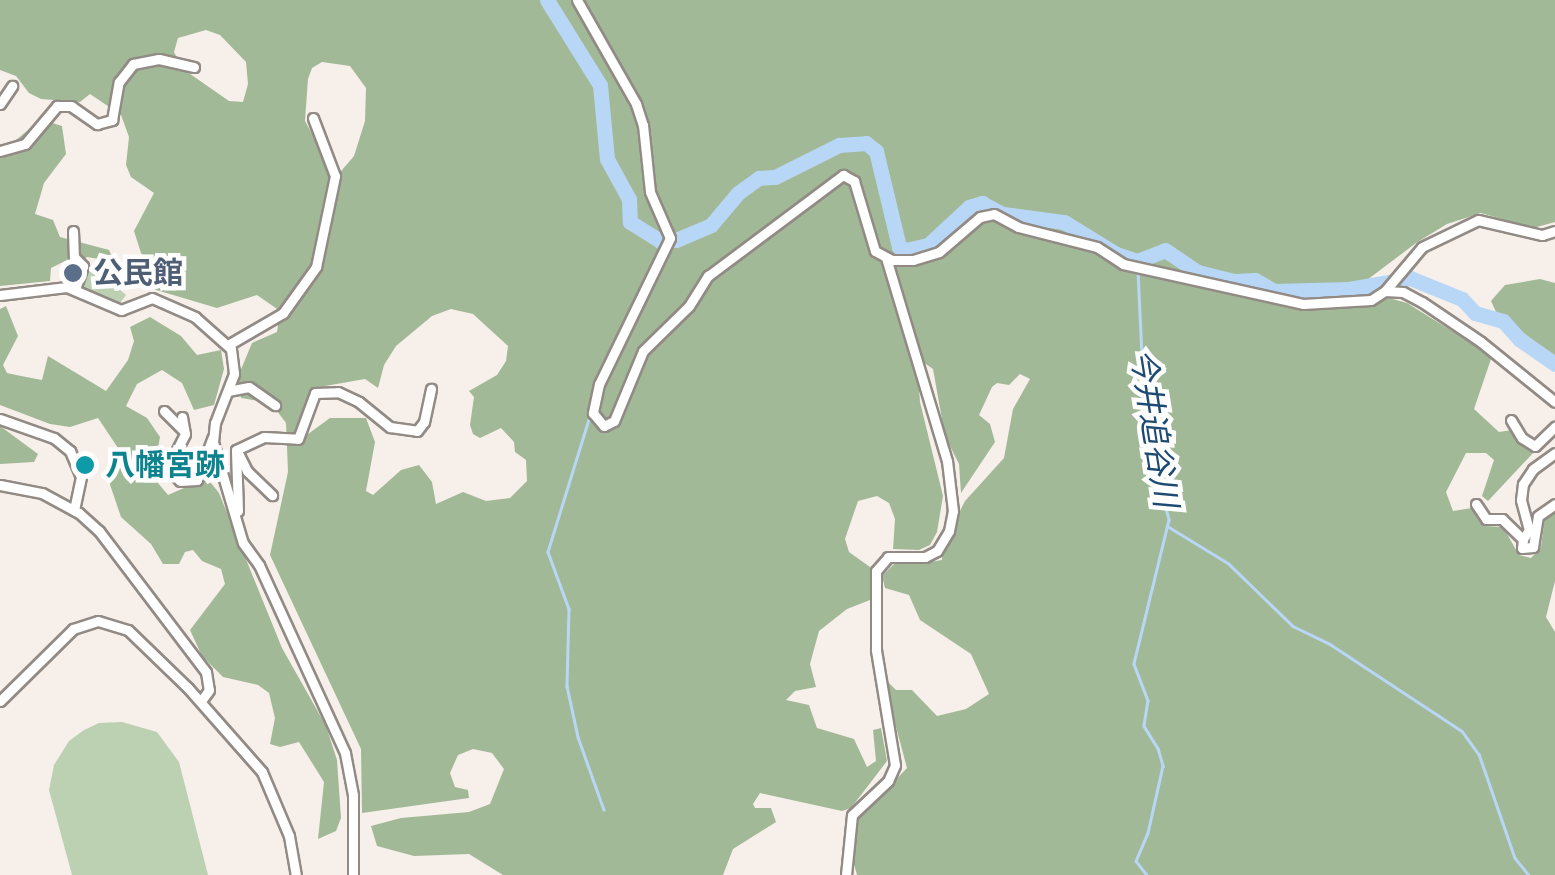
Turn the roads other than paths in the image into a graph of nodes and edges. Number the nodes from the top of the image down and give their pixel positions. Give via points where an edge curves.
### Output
1 (577, 0) edge
2 (194, 67) dead end
3 (12, 86) dead end
4 (0, 104) edge
5 (312, 118) dead end
6 (0, 151) edge
7 (73, 231) dead end
8 (1555, 231) edge
9 (886, 258) junction
10 (75, 289) junction
11 (1385, 291) junction
12 (0, 295) edge
13 (228, 345) junction
14 (431, 389) dead end
15 (228, 391) junction
16 (1555, 402) edge
17 (275, 405) dead end
18 (164, 412) dead end
19 (182, 416) dead end
20 (0, 419) edge
21 (1511, 420) dead end
22 (1555, 426) edge
23 (184, 430) junction
24 (214, 436) junction
25 (236, 450) junction
26 (1555, 453) edge
27 (0, 485) edge
28 (272, 495) dead end
29 (1476, 504) dead end
30 (1555, 504) edge
31 (74, 510) junction
32 (238, 524) junction
33 (1523, 539) junction
34 (0, 701) edge
35 (200, 701) junction
36 (296, 875) edge
37 (352, 875) edge
38 (846, 875) edge

1 - 9 street via 636,104 650,192 670,238 599,384 595,420 608,426 614,421 643,351 690,306 708,276 835,177 854,180 867,236
2 - 6 street via 159,59 133,64 119,82 112,120 98,124 72,106 57,106 25,144
3 - 4 street
5 - 13 street via 335,176 316,267 282,313
7 - 10 street via 74,257 84,266
8 - 11 street via 1542,236 1478,220 1422,246
9 - 11 street via 913,260 939,252 980,217 994,214 1097,246 1131,266 1303,304 1371,300
9 - 38 street via 947,462 953,511 937,552 888,557 876,571 876,650 895,765 888,781 852,815
10 - 12 street
10 - 13 street via 121,310 156,299 195,317
11 - 16 street via 1422,302
13 - 15 street via 234,364
14 - 25 street via 418,431 390,427 349,396 325,390 309,400 298,439 264,436
15 - 17 street via 249,387
15 - 24 street
18 - 23 street
19 - 23 street
20 - 31 street via 54,438 73,454 82,482
21 - 22 street via 1535,446
23 - 24 street via 174,474 186,483 198,480
24 - 32 street
25 - 28 street via 246,472
25 - 32 street
26 - 33 street via 1523,484 1530,530
27 - 31 street via 42,493
29 - 33 street via 1486,518 1502,519
30 - 33 street via 1538,516 1532,548 1522,548
31 - 35 street via 116,551 206,672 209,690
32 - 37 street via 345,752 353,795
34 - 35 street via 73,629 98,621 128,630
35 - 36 street via 262,772 289,836

